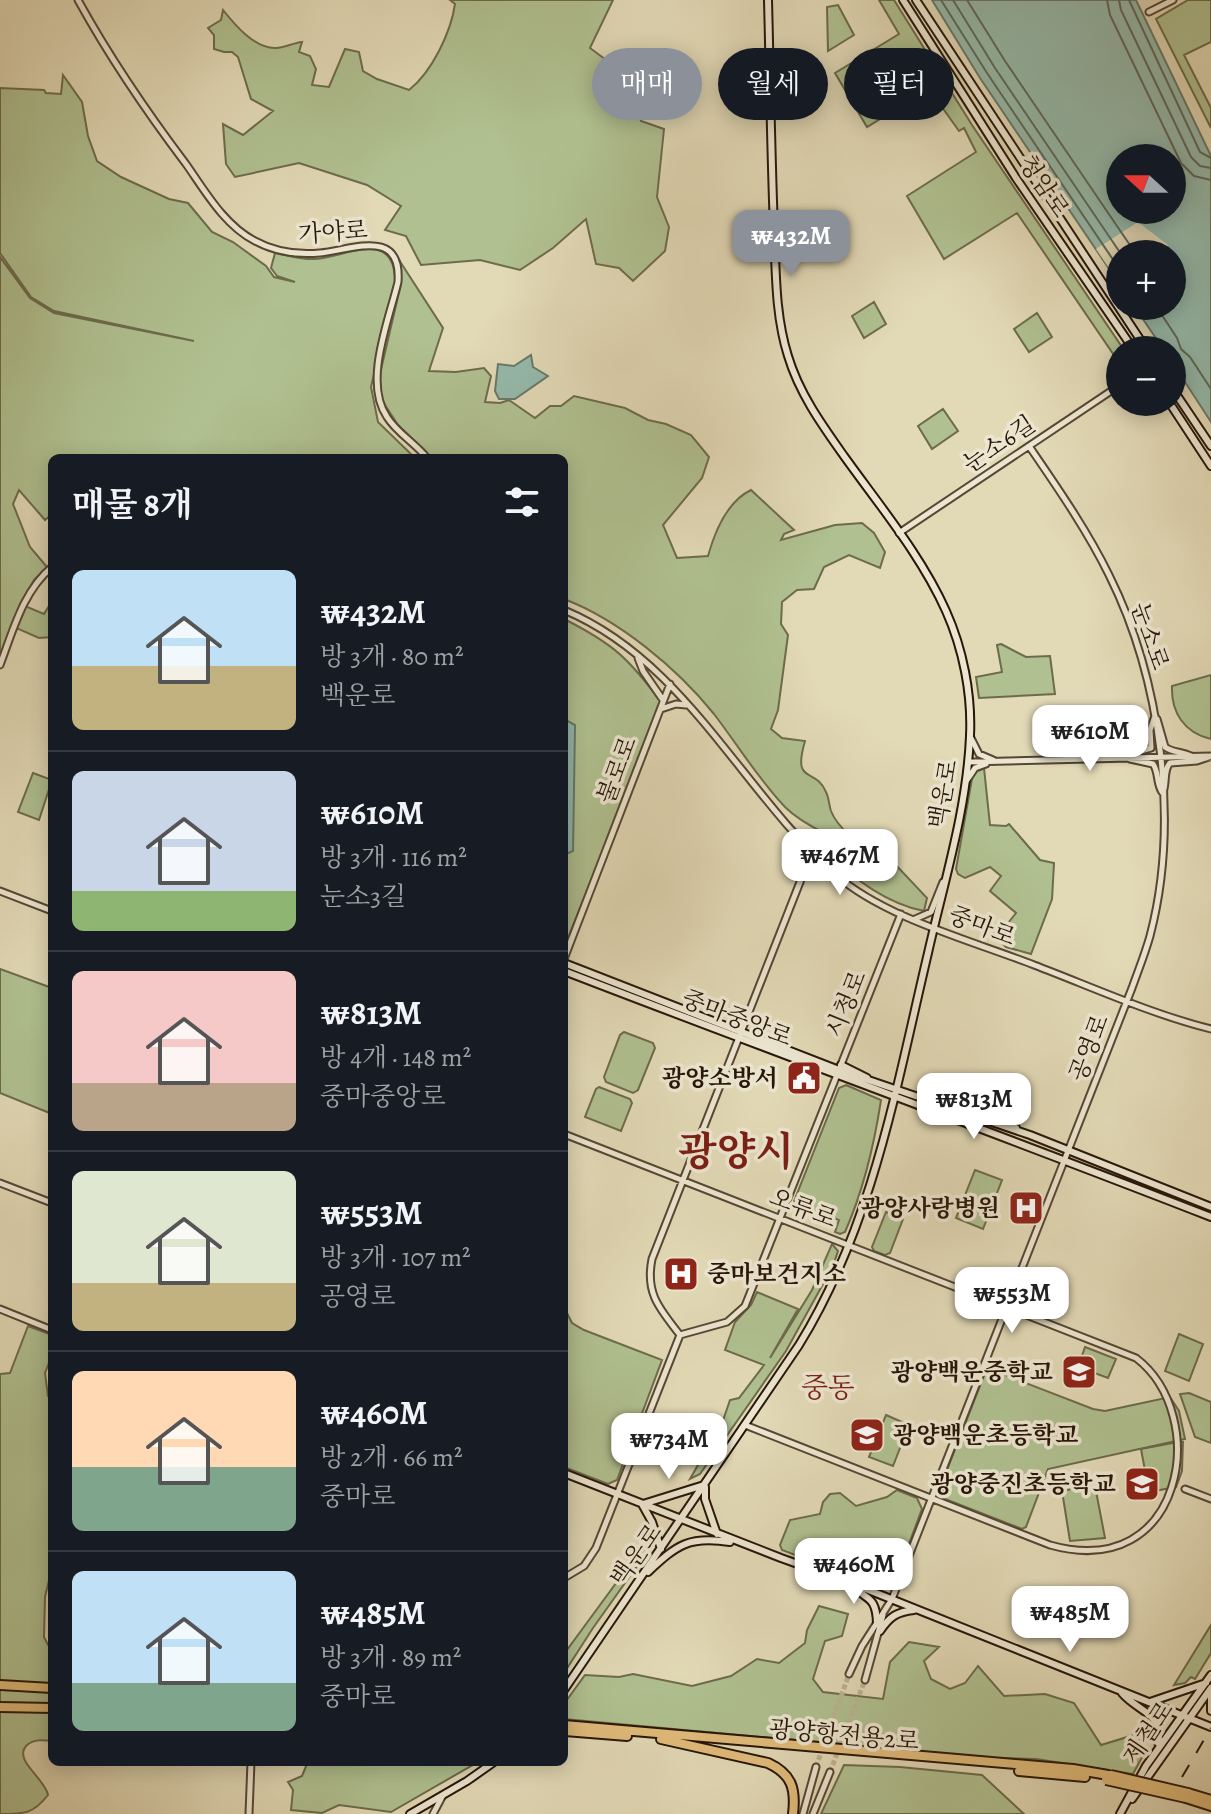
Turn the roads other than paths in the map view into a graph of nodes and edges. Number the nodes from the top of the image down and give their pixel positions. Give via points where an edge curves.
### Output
1 (78, 0) edge
2 (768, 0) edge
3 (903, 0) edge
4 (916, 0) edge
5 (1173, 0) edge
6 (1149, 12) dead end
7 (1124, 336) edge
8 (1138, 336) edge
9 (1106, 394) edge
10 (1186, 409) edge
11 (1178, 416) edge
12 (1029, 446) junction
13 (1211, 446) edge
14 (423, 454) edge
15 (1211, 466) edge
16 (899, 533) junction
17 (48, 571) edge
18 (568, 612) edge
19 (637, 655) junction
20 (0, 665) edge
21 (670, 684) junction
22 (691, 707) junction
23 (660, 709) junction
24 (1155, 715) junction
25 (970, 735) junction
26 (1192, 756) junction
27 (1211, 756) edge
28 (1159, 757) junction
29 (1125, 758) junction
30 (968, 762) junction
31 (993, 762) junction
32 (964, 784) junction
33 (1162, 793) junction
34 (817, 856) junction
35 (948, 870) junction
36 (0, 891) edge
37 (48, 909) edge
38 (901, 914) junction
39 (914, 919) junction
40 (934, 927) junction
41 (568, 950) edge
42 (568, 963) edge
43 (568, 972) edge
44 (1127, 1000) junction
45 (1211, 1029) edge
46 (741, 1036) junction
47 (839, 1070) junction
48 (895, 1093) junction
49 (568, 1136) edge
50 (1069, 1150) junction
51 (1065, 1160) junction
52 (684, 1181) junction
53 (0, 1183) edge
54 (48, 1201) edge
55 (1211, 1207) edge
56 (1211, 1217) edge
57 (781, 1218) junction
58 (850, 1246) junction
59 (1007, 1307) junction
60 (0, 1309) edge
61 (48, 1328) edge
62 (680, 1335) junction
63 (1167, 1383) dead end
64 (745, 1425) junction
65 (568, 1475) edge
66 (1187, 1481) dead end
67 (704, 1485) junction
68 (1185, 1489) junction
69 (618, 1495) junction
70 (1181, 1496) dead end
71 (932, 1498) junction
72 (1211, 1499) edge
73 (642, 1504) junction
74 (1169, 1514) dead end
75 (681, 1520) junction
76 (717, 1534) junction
77 (742, 1543) junction
78 (661, 1550) junction
79 (568, 1576) edge
80 (640, 1580) junction
81 (853, 1583) junction
82 (892, 1599) junction
83 (918, 1609) junction
84 (883, 1614) junction
85 (877, 1623) junction
86 (880, 1631) junction
87 (849, 1674) tunnel mouth
88 (1211, 1675) edge
89 (865, 1680) tunnel mouth
90 (568, 1684) edge
91 (0, 1685) edge
92 (48, 1688) edge
93 (1209, 1688) edge
94 (1119, 1690) junction
95 (1150, 1702) junction
96 (0, 1707) edge
97 (48, 1708) edge
98 (1211, 1711) edge
99 (1181, 1715) junction
100 (1191, 1718) junction
101 (1211, 1727) edge
102 (568, 1728) edge
103 (581, 1729) junction
104 (661, 1739) junction
105 (251, 1766) edge
106 (488, 1766) edge
107 (1146, 1766) junction
108 (816, 1767) tunnel mouth
109 (830, 1772) tunnel mouth
110 (1107, 1777) junction
111 (444, 1795) junction
112 (1211, 1803) edge
113 (425, 1810) edge
114 (249, 1814) edge
115 (410, 1814) edge
116 (433, 1814) edge
117 (793, 1814) edge
118 (803, 1814) edge
119 (813, 1814) edge
120 (1120, 1814) edge

1 - 14 street, 가야로 via 117,69 239,230 288,253 370,244 394,258 398,282 377,395 389,420
2 - 16 main road, 백운로 via 777,287 787,353 820,423
3 - 7 main road, 청암로
4 - 8 main road, 청암로
5 - 6 street
9 - 12 street, 눈소6길
10 - 13 main road
11 - 15 main road
12 - 16 street, 눈소6길
12 - 24 street, 눈소로 via 1110,576 1136,639
16 - 25 main road, 백운로 via 932,584 959,645
17 - 20 street via 26,598
18 - 19 street, 중마로
19 - 21 street, 중마로
19 - 23 street via 664,699
21 - 22 street, 중마로
21 - 23 street, 불로로
22 - 23 street
22 - 34 street, 중마로
23 - 41 street, 불로로
24 - 26 street via 1165,747
24 - 28 street, 눈소로
24 - 29 street via 1151,748
25 - 30 main road, 백운로
25 - 31 street via 979,754
26 - 27 street
26 - 28 street
27 - 33 street via 1170,763
28 - 29 street
28 - 33 street, 눈소로
29 - 31 street
29 - 33 street via 1153,764
30 - 31 street
30 - 32 main road, 백운로
31 - 32 street via 975,768
32 - 35 main road, 백운로
33 - 44 street, 눈소로 via 1162,857 1154,917
34 - 38 street, 중마로 via 846,883
34 - 46 street via 802,877
35 - 39 street via 931,912
35 - 40 main road, 백운로
36 - 37 street
38 - 39 street, 중마로
38 - 47 street, 시청로
39 - 40 street, 중마로
40 - 44 street, 중마로
40 - 48 main road, 백운로
42 - 46 main road, 중마중앙로
43 - 46 main road, 중마중앙로
44 - 45 street, 중마로
44 - 50 street, 공영로
46 - 47 main road, 중마중앙로
46 - 52 street
47 - 48 main road, 중마중앙로
47 - 48 main road, 중마중앙로
47 - 57 street, 시청로
48 - 50 main road, 중마중앙로 via 952,1102
48 - 51 main road, 중마중앙로
48 - 58 main road, 백운로
49 - 52 street, 오류로
50 - 51 street, 공영로
50 - 55 main road
51 - 56 main road, 중마중앙로
51 - 59 street, 공영로
52 - 57 street, 오류로
52 - 62 street via 650,1273 653,1296
53 - 54 street
57 - 58 street, 오류로
57 - 62 street, 시청로 via 745,1306 727,1322
58 - 59 street, 오류로
58 - 64 main road, 백운로 via 815,1320
59 - 63 street, 오류로 via 1136,1358
59 - 71 street, 공영로
60 - 61 street
62 - 69 street
64 - 67 main road, 백운로
64 - 71 street
65 - 69 main road
66 - 68 street
67 - 73 main road
67 - 75 main road, 백운로
67 - 76 main road
68 - 70 street
68 - 72 street
69 - 73 main road
69 - 79 street via 592,1556
71 - 74 street via 1050,1545 1084,1552 1138,1540
71 - 82 street, 공영로
73 - 75 main road
73 - 78 main road
75 - 76 main road
75 - 78 main road, 백운로
76 - 77 main road
77 - 80 main road via 690,1541 671,1550
77 - 81 main road
78 - 80 main road, 백운로
80 - 90 main road, 백운로
81 - 82 main road
81 - 85 main road via 875,1604
82 - 83 main road
82 - 84 street, 공영로
83 - 86 main road via 889,1617
83 - 94 main road
84 - 85 street, 공영로
84 - 86 street
85 - 87 street, 공영로
86 - 89 street
88 - 93 main road, 제철로
91 - 92 highway
93 - 95 main road
93 - 98 main road
93 - 99 main road, 제철로
93 - 100 main road, 제철로
94 - 95 main road
94 - 107 main road via 1158,1723 1159,1741
95 - 99 main road
96 - 97 highway
99 - 100 main road
99 - 107 main road, 제철로
100 - 101 main road
100 - 120 main road, 제철로
102 - 103 highway
103 - 104 highway, 광양항전용2로
103 - 110 highway, 광양항전용2로 via 1073,1769
104 - 110 highway, 광양항전용2로
104 - 117 highway via 779,1768 794,1789
105 - 114 street
106 - 111 main road
107 - 120 main road, 제철로
108 - 118 street
109 - 119 street
110 - 112 highway, bridge
111 - 113 main road
111 - 116 street
113 - 115 main road

